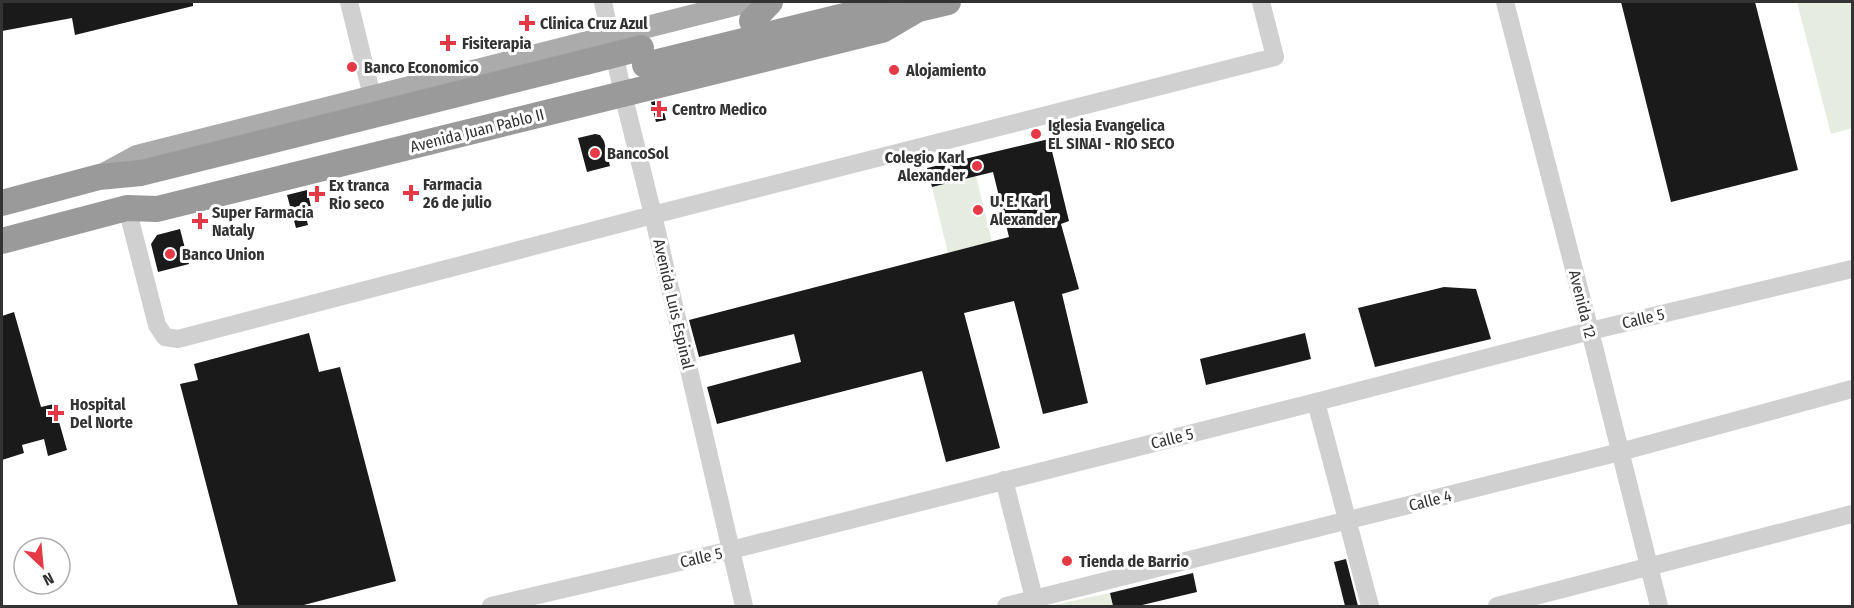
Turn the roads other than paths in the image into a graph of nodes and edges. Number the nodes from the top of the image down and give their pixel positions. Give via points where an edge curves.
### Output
1 (349, 2) edge
2 (603, 2) edge
3 (770, 2) edge
4 (948, 2) edge
5 (1261, 2) edge
6 (1504, 2) edge
7 (830, 7) edge
8 (747, 8) edge
9 (918, 9) junction
10 (611, 36) junction
11 (643, 56) junction
12 (588, 70) junction
13 (623, 94) junction
14 (372, 96) junction
15 (99, 177) junction
16 (2, 203) edge
17 (128, 208) junction
18 (653, 215) junction
19 (2, 241) edge
20 (1852, 269) edge
21 (1590, 331) junction
22 (1852, 389) edge
23 (1316, 402) junction
24 (1620, 452) junction
25 (1004, 480) junction
26 (1852, 514) edge
27 (1347, 521) junction
28 (731, 550) junction
29 (1650, 567) junction
30 (1035, 603) edge
31 (491, 606) edge
32 (744, 606) edge
33 (1006, 606) edge
34 (1370, 606) edge
35 (1497, 606) edge
36 (1659, 606) edge

1 - 14 street
2 - 10 street, Avenida Luis Espinal
3 - 8 highway
4 - 9 highway, Avenida Juan Pablo II
5 - 18 street via 1275,57
6 - 21 street, Avenida 12
7 - 8 highway
7 - 9 highway
7 - 11 highway
8 - 10 main road
8 - 11 highway
9 - 13 highway, Avenida Juan Pablo II via 882,30
10 - 13 street, Avenida Luis Espinal
10 - 14 main road
11 - 12 highway, bridge
12 - 15 highway via 141,173
12 - 17 highway via 147,188
13 - 17 highway, Avenida Juan Pablo II via 157,209
13 - 18 street, Avenida Luis Espinal
14 - 15 main road via 136,156
15 - 16 highway
17 - 18 street via 157,325 165,337 178,339
17 - 19 highway, Avenida Juan Pablo II
18 - 28 street, Avenida Luis Espinal
20 - 21 street, Calle 5
21 - 23 street, Calle 5
21 - 24 street, Avenida 12
22 - 24 street, Calle 4
23 - 25 street, Calle 5
23 - 27 street
24 - 27 street, Calle 4
24 - 29 street, Avenida 12
25 - 28 street, Calle 5
25 - 30 street
26 - 29 street
27 - 30 street, Calle 4
27 - 34 street
28 - 31 street, Calle 5
28 - 32 street, Avenida Luis Espinal
29 - 35 street
29 - 36 street, Avenida 12
30 - 33 street, Calle 4

